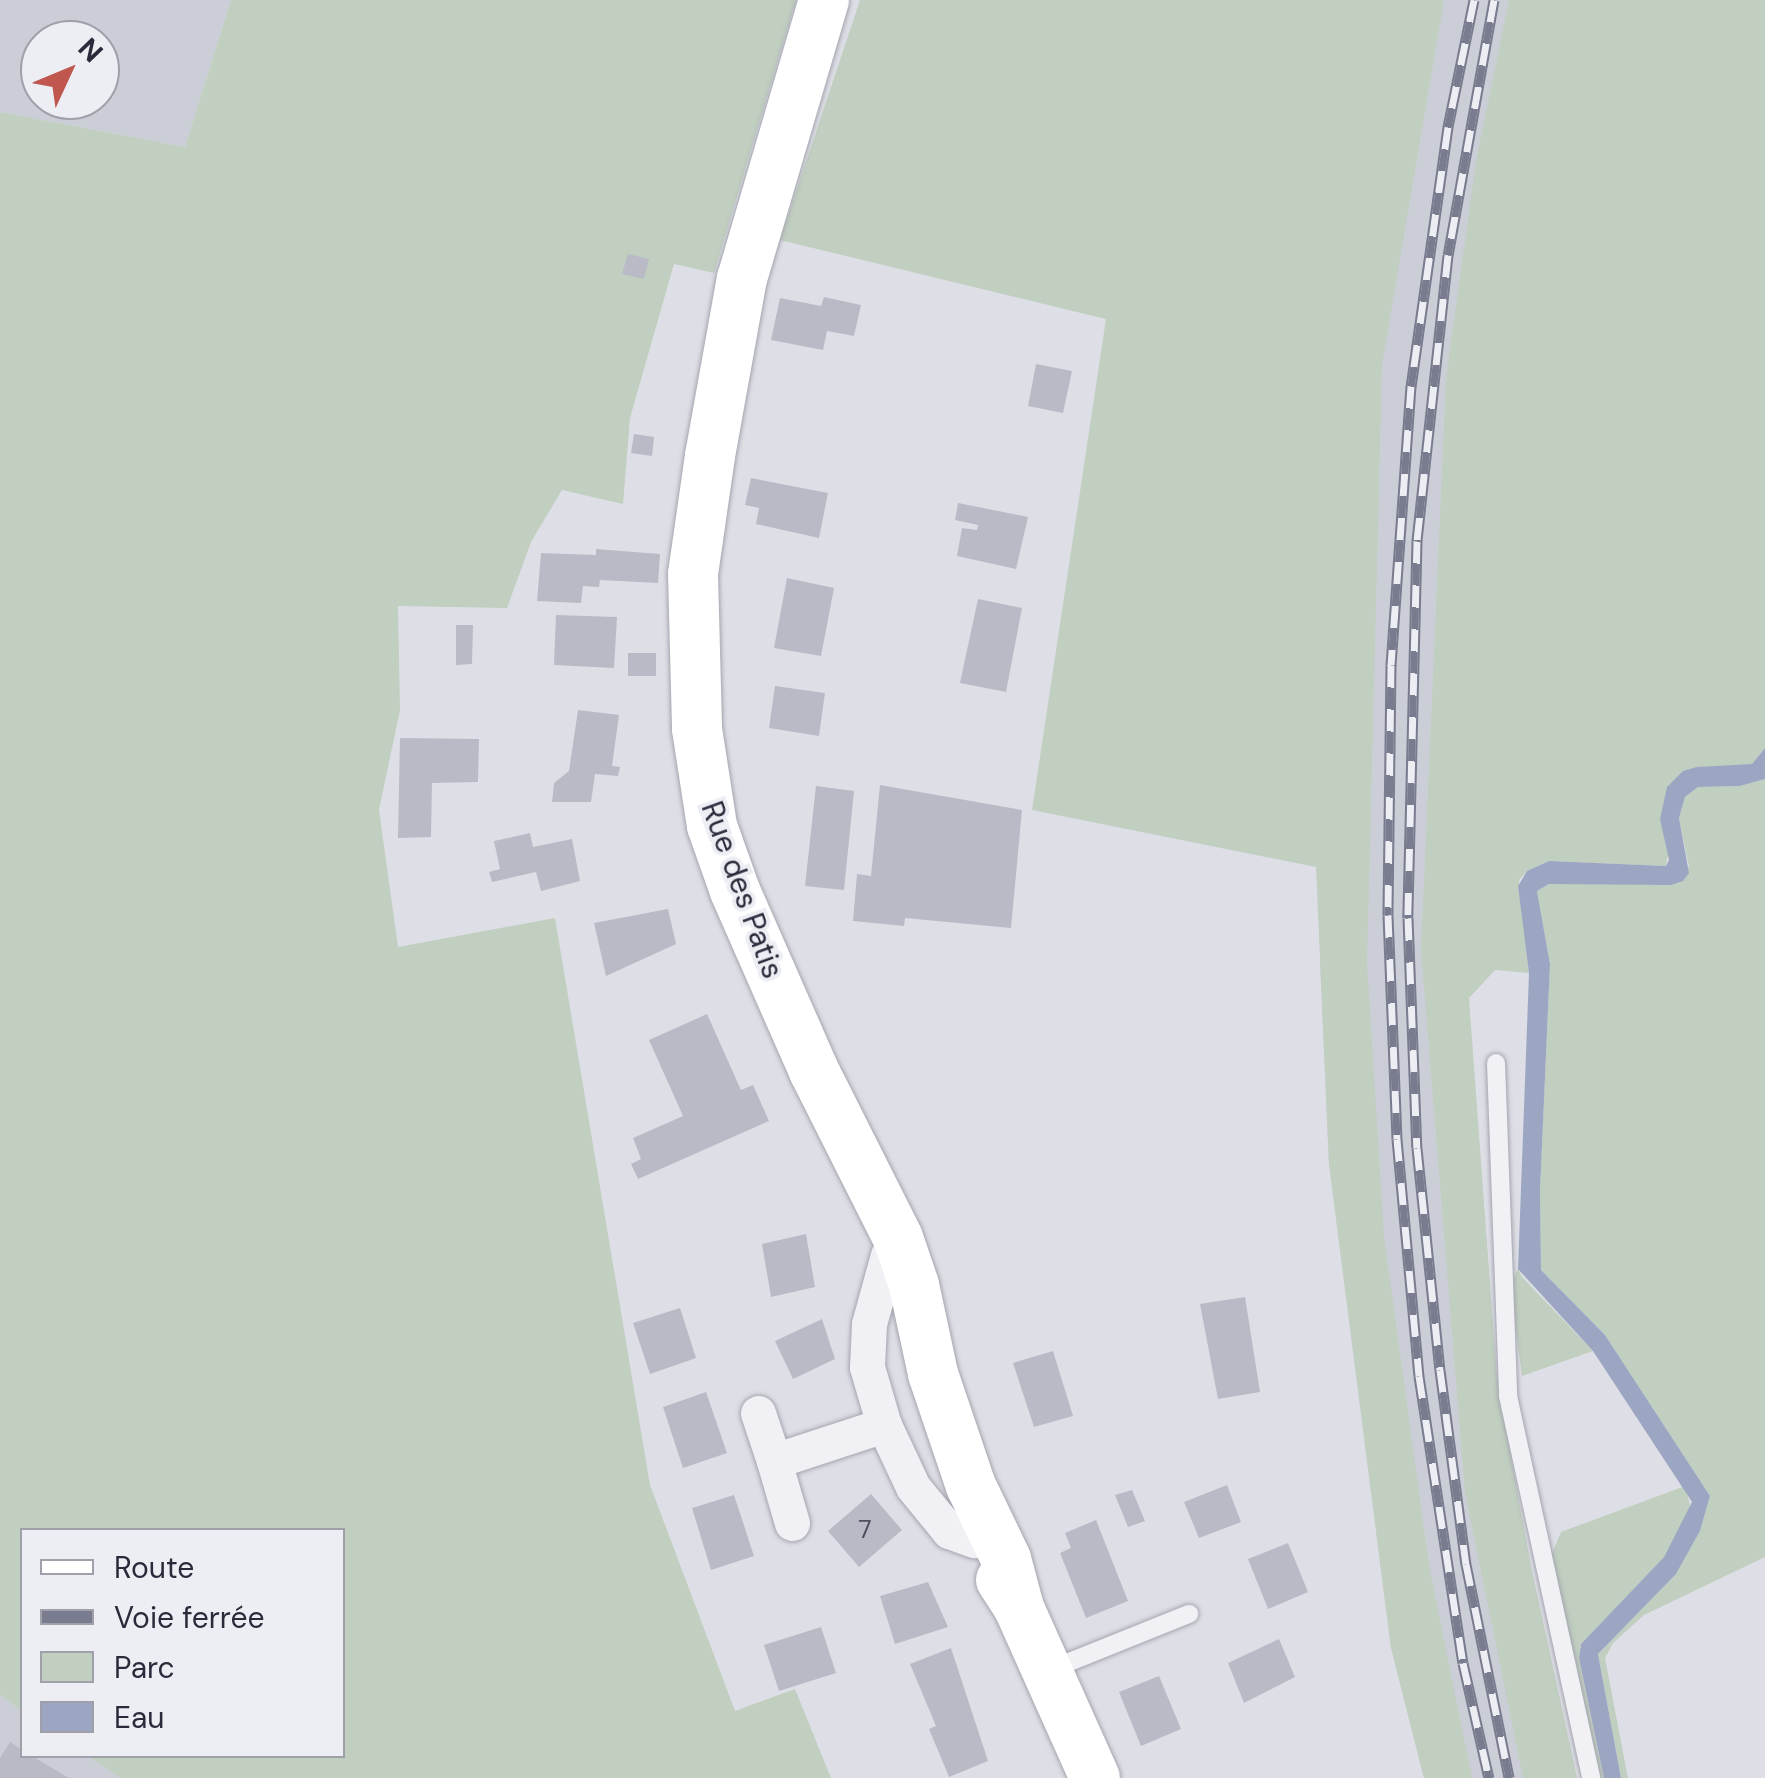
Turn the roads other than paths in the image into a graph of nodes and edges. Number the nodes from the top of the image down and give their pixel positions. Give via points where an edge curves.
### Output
1 (824, 0) edge
2 (1496, 1063) dead end
3 (869, 1186) junction
4 (888, 1255) junction
5 (758, 1413) dead end
6 (884, 1425) junction
7 (774, 1461) junction
8 (792, 1523) dead end
9 (974, 1540) junction
10 (1019, 1608) junction
11 (1189, 1614) dead end
12 (1047, 1671) junction
13 (1095, 1778) edge
14 (1591, 1778) edge

1 - 3 main road, Rue des Patis via 742,278 693,574 693,687 712,826 751,928
2 - 14 lane via 1508,1396
3 - 4 main road, Rue des Patis
3 - 10 main road, Rue des Patis via 907,1262 933,1374
4 - 6 street via 869,1324 868,1367
4 - 9 main road, Rue des Patis via 906,1368 950,1495
5 - 7 street
6 - 7 street
6 - 9 street via 913,1487 950,1531
7 - 8 street
9 - 10 main road, Rue des Patis
10 - 12 main road, Rue des Patis
11 - 12 lane
12 - 13 main road, Rue des Patis

